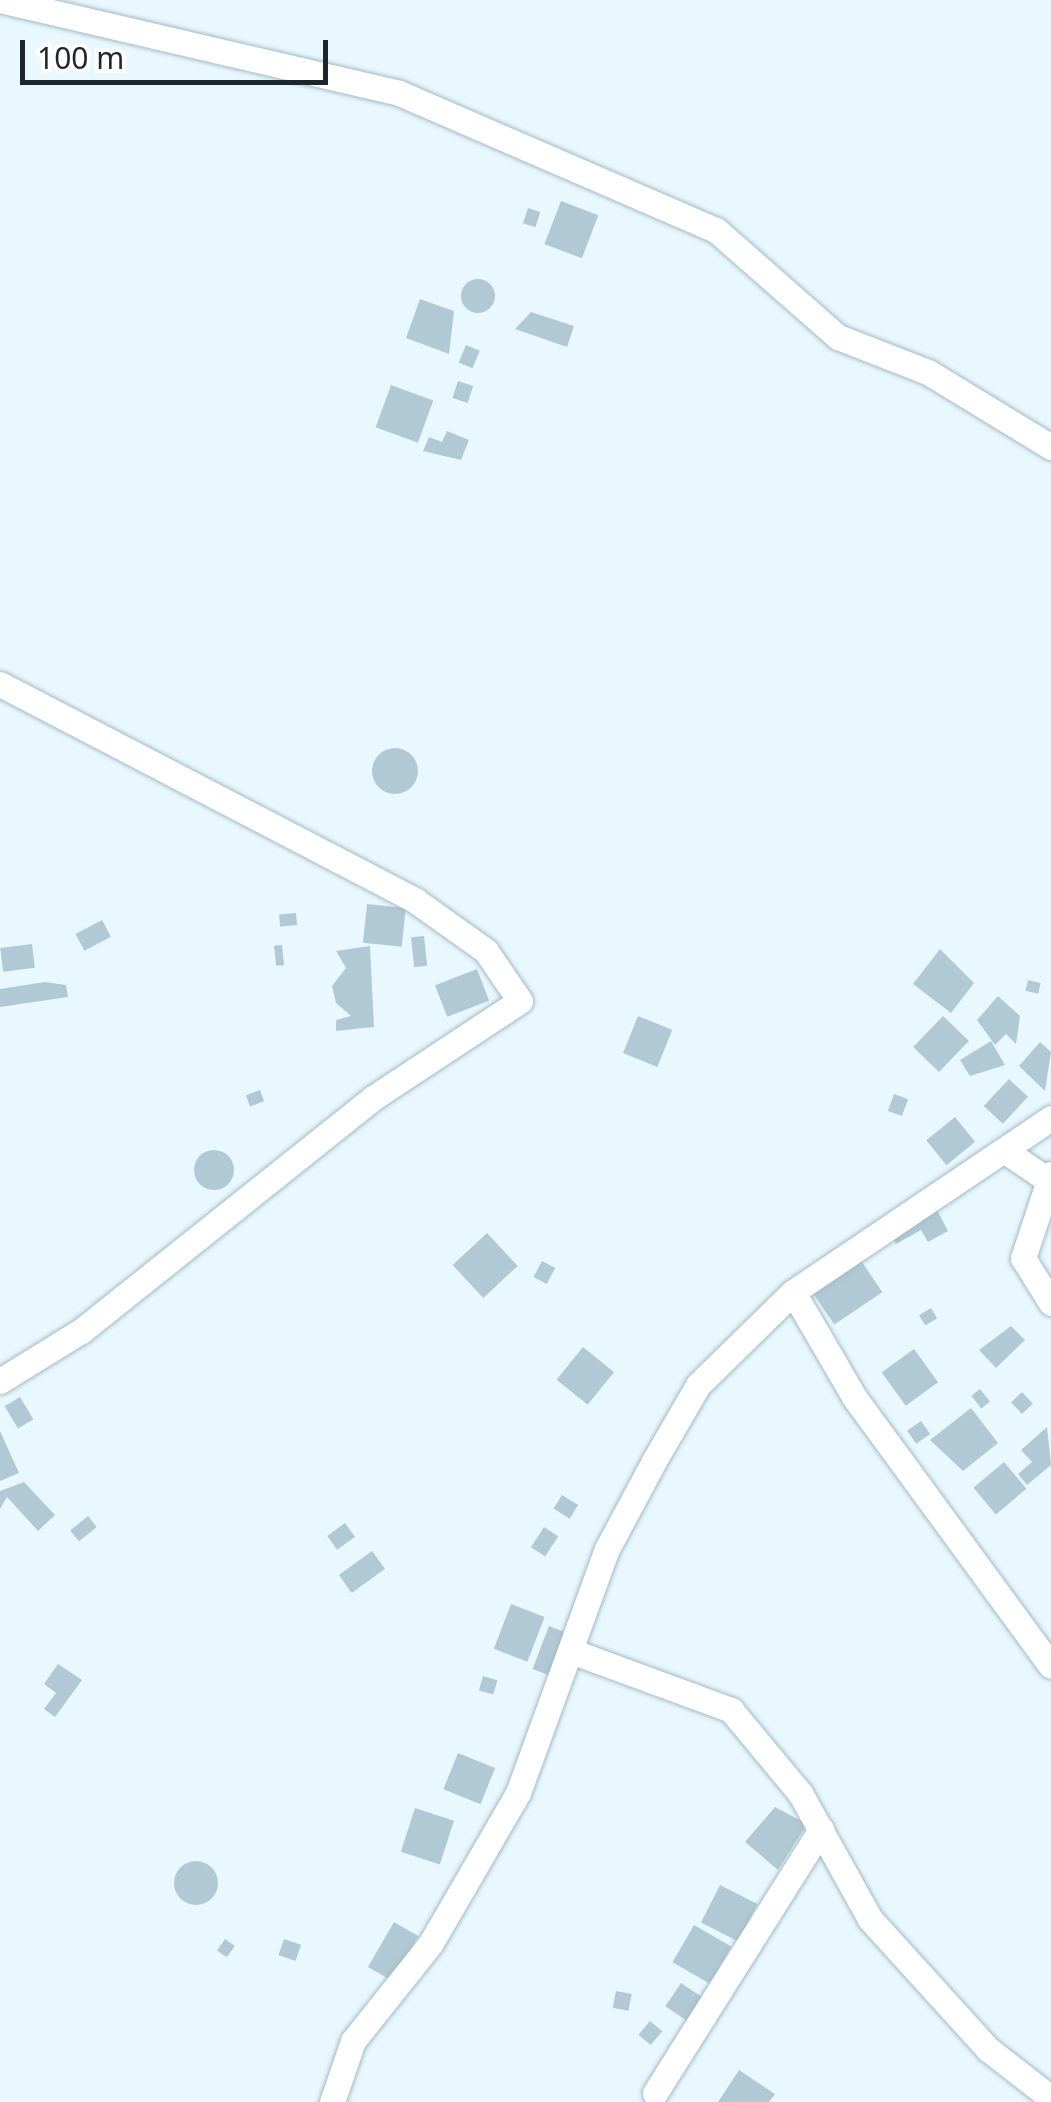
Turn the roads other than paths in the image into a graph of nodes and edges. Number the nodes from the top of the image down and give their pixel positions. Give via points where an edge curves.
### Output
1 (0, 0) edge
2 (1051, 447) edge
3 (0, 684) edge
4 (1051, 1118) edge
5 (1005, 1151) junction
6 (1050, 1177) edge
7 (793, 1292) junction
8 (1051, 1304) edge
9 (0, 1381) edge
10 (570, 1651) junction
11 (1051, 1666) edge
12 (821, 1829) junction
13 (655, 2093) dead end
14 (1051, 2098) edge
15 (332, 2102) edge

1 - 2 street via 399,93 716,230 838,337 928,372
3 - 9 street via 416,901 486,951 520,1001 373,1098 81,1331
4 - 5 street
5 - 6 street
5 - 7 street
6 - 8 street via 1023,1258
7 - 10 street via 698,1386 607,1549
7 - 11 street via 854,1397
10 - 12 street via 731,1710
10 - 15 street via 478,1871 353,2041
12 - 13 street
12 - 14 street via 870,1919 988,2048

